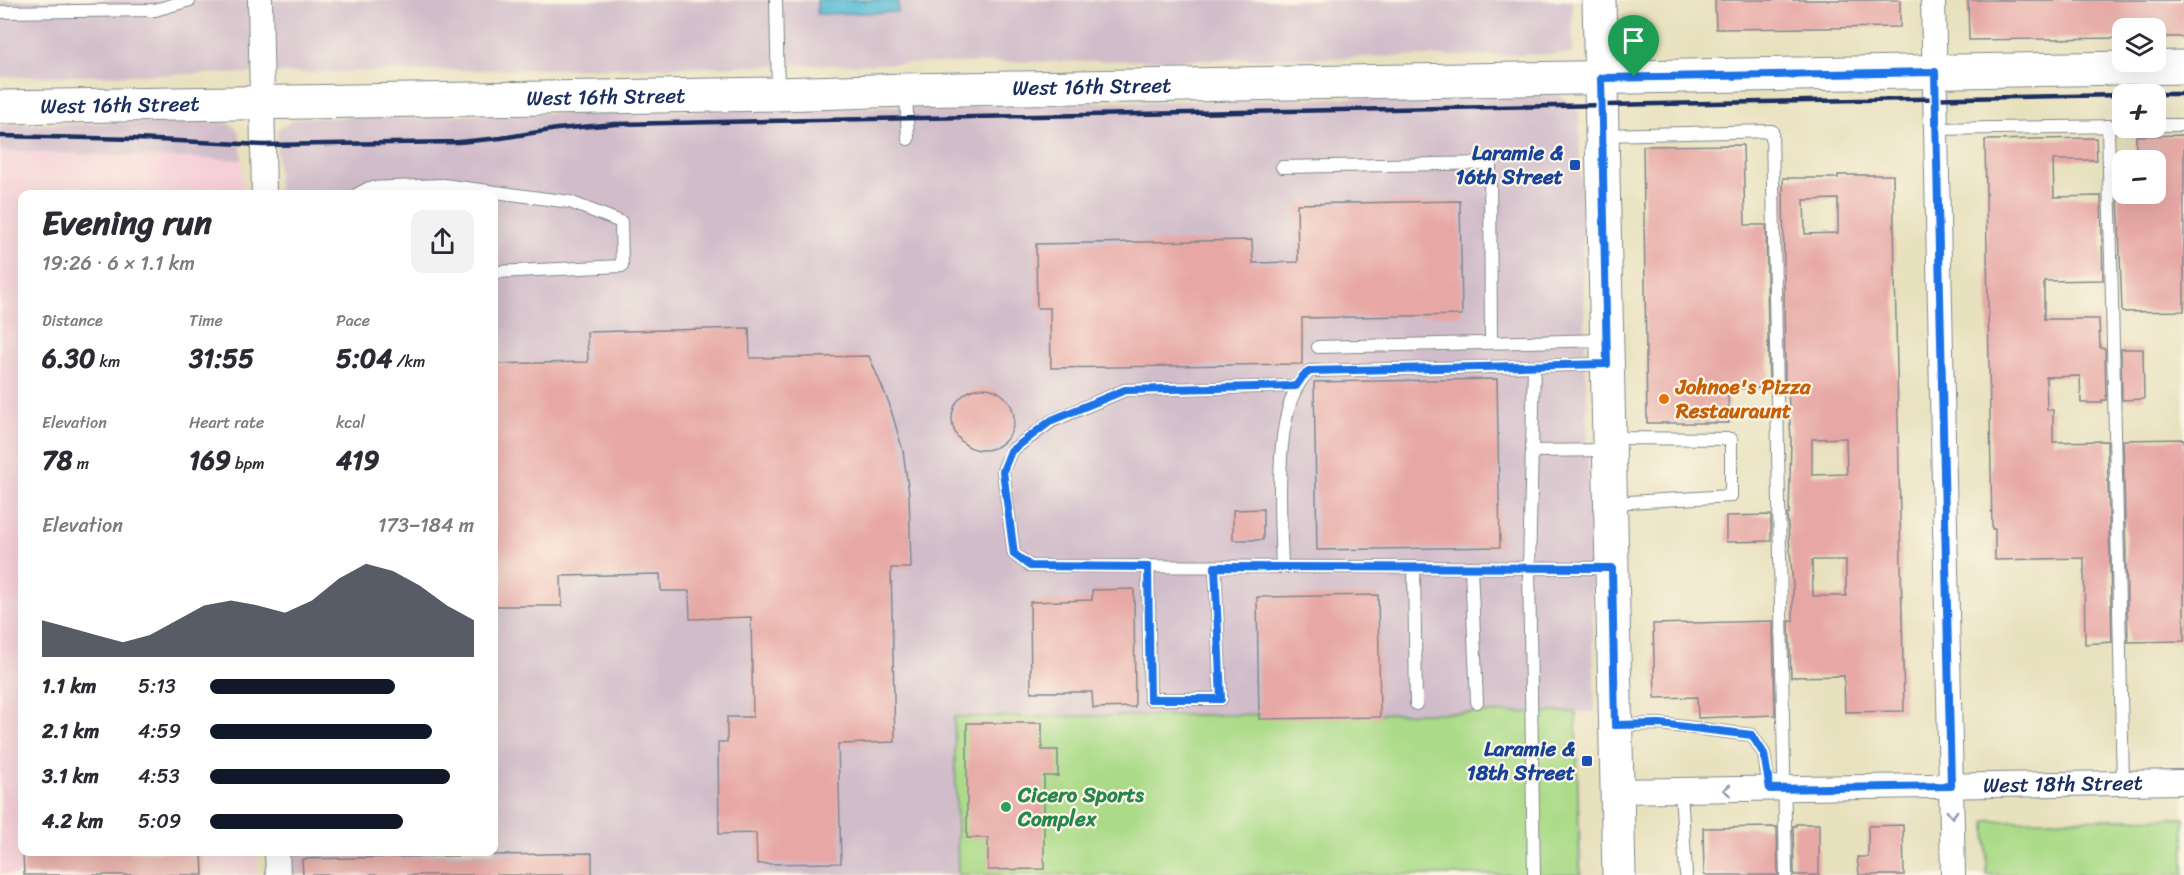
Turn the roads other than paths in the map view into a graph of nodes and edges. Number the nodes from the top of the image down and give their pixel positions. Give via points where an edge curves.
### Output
1 (190, 0) edge
2 (260, 0) edge
3 (776, 0) edge
4 (1599, 0) edge
5 (1933, 0) edge
6 (0, 12) edge
7 (2184, 67) edge
8 (1935, 72) junction
9 (1601, 78) junction
10 (906, 90) junction
11 (778, 94) junction
12 (262, 102) junction
13 (0, 107) edge
14 (2184, 124) edge
15 (2166, 125) edge
16 (2108, 126) junction
17 (2112, 126) edge
18 (1936, 129) junction
19 (1602, 135) junction
20 (908, 139) dead end
21 (1282, 167) dead end
22 (264, 190) edge
23 (365, 190) edge
24 (480, 190) edge
25 (498, 192) edge
26 (498, 272) edge
27 (1491, 342) junction
28 (1318, 347) dead end
29 (1607, 352) junction
30 (1534, 366) junction
31 (1296, 386) junction
32 (1609, 444) junction
33 (1532, 451) junction
34 (1610, 503) junction
35 (1148, 567) junction
36 (1215, 567) junction
37 (1282, 567) junction
38 (1414, 567) junction
39 (1471, 567) junction
40 (1529, 568) junction
41 (1612, 568) junction
42 (1477, 702) dead end
43 (1416, 704) dead end
44 (1615, 725) junction
45 (2184, 782) edge
46 (2123, 783) junction
47 (1951, 786) junction
48 (1777, 789) junction
49 (1681, 790) junction
50 (1617, 791) junction
51 (277, 856) edge
52 (278, 875) edge
53 (1534, 875) edge
54 (1619, 875) edge
55 (1686, 875) edge
56 (1786, 875) edge
57 (1953, 875) edge

1 - 6 lane via 155,10
2 - 12 street
3 - 11 lane
4 - 9 street
5 - 8 street
7 - 8 street, West 16th Street
8 - 9 street, West 16th Street
8 - 18 street
9 - 10 street, West 16th Street
9 - 19 street
10 - 11 street, West 16th Street
10 - 20 lane
11 - 12 street, West 16th Street
12 - 13 street, West 16th Street
12 - 22 street
14 - 15 lane
16 - 17 lane
16 - 18 lane
16 - 46 lane
18 - 47 street
19 - 29 street
19 - 48 lane via 1772,131
21 - 27 lane via 1490,163
23 - 24 lane via 443,185
25 - 26 lane via 570,202 621,222 622,266
27 - 28 lane
27 - 29 lane
29 - 30 lane
29 - 32 street
30 - 31 lane via 1310,371
30 - 33 lane
31 - 35 lane via 1125,390 1052,420 1011,451 1003,471 1014,554 1030,566
31 - 37 lane via 1286,421 1280,474
32 - 33 lane
32 - 34 street
32 - 34 lane via 1731,439 1731,496
33 - 40 lane
34 - 41 street
35 - 36 lane
35 - 36 lane via 1150,699 1221,699
36 - 37 lane
37 - 38 lane
38 - 39 lane
38 - 43 lane
39 - 40 lane
39 - 42 lane
40 - 41 lane
40 - 53 lane
41 - 44 street
44 - 48 lane via 1648,723 1752,735
44 - 50 street
45 - 46 street, West 18th Street
46 - 47 street, West 18th Street
47 - 48 street, West 18th Street
47 -> 57 street
48 -> 49 street, West 18th Street
48 - 56 lane
49 - 50 street, West 18th Street
49 - 55 lane
50 - 54 street
51 - 52 street

